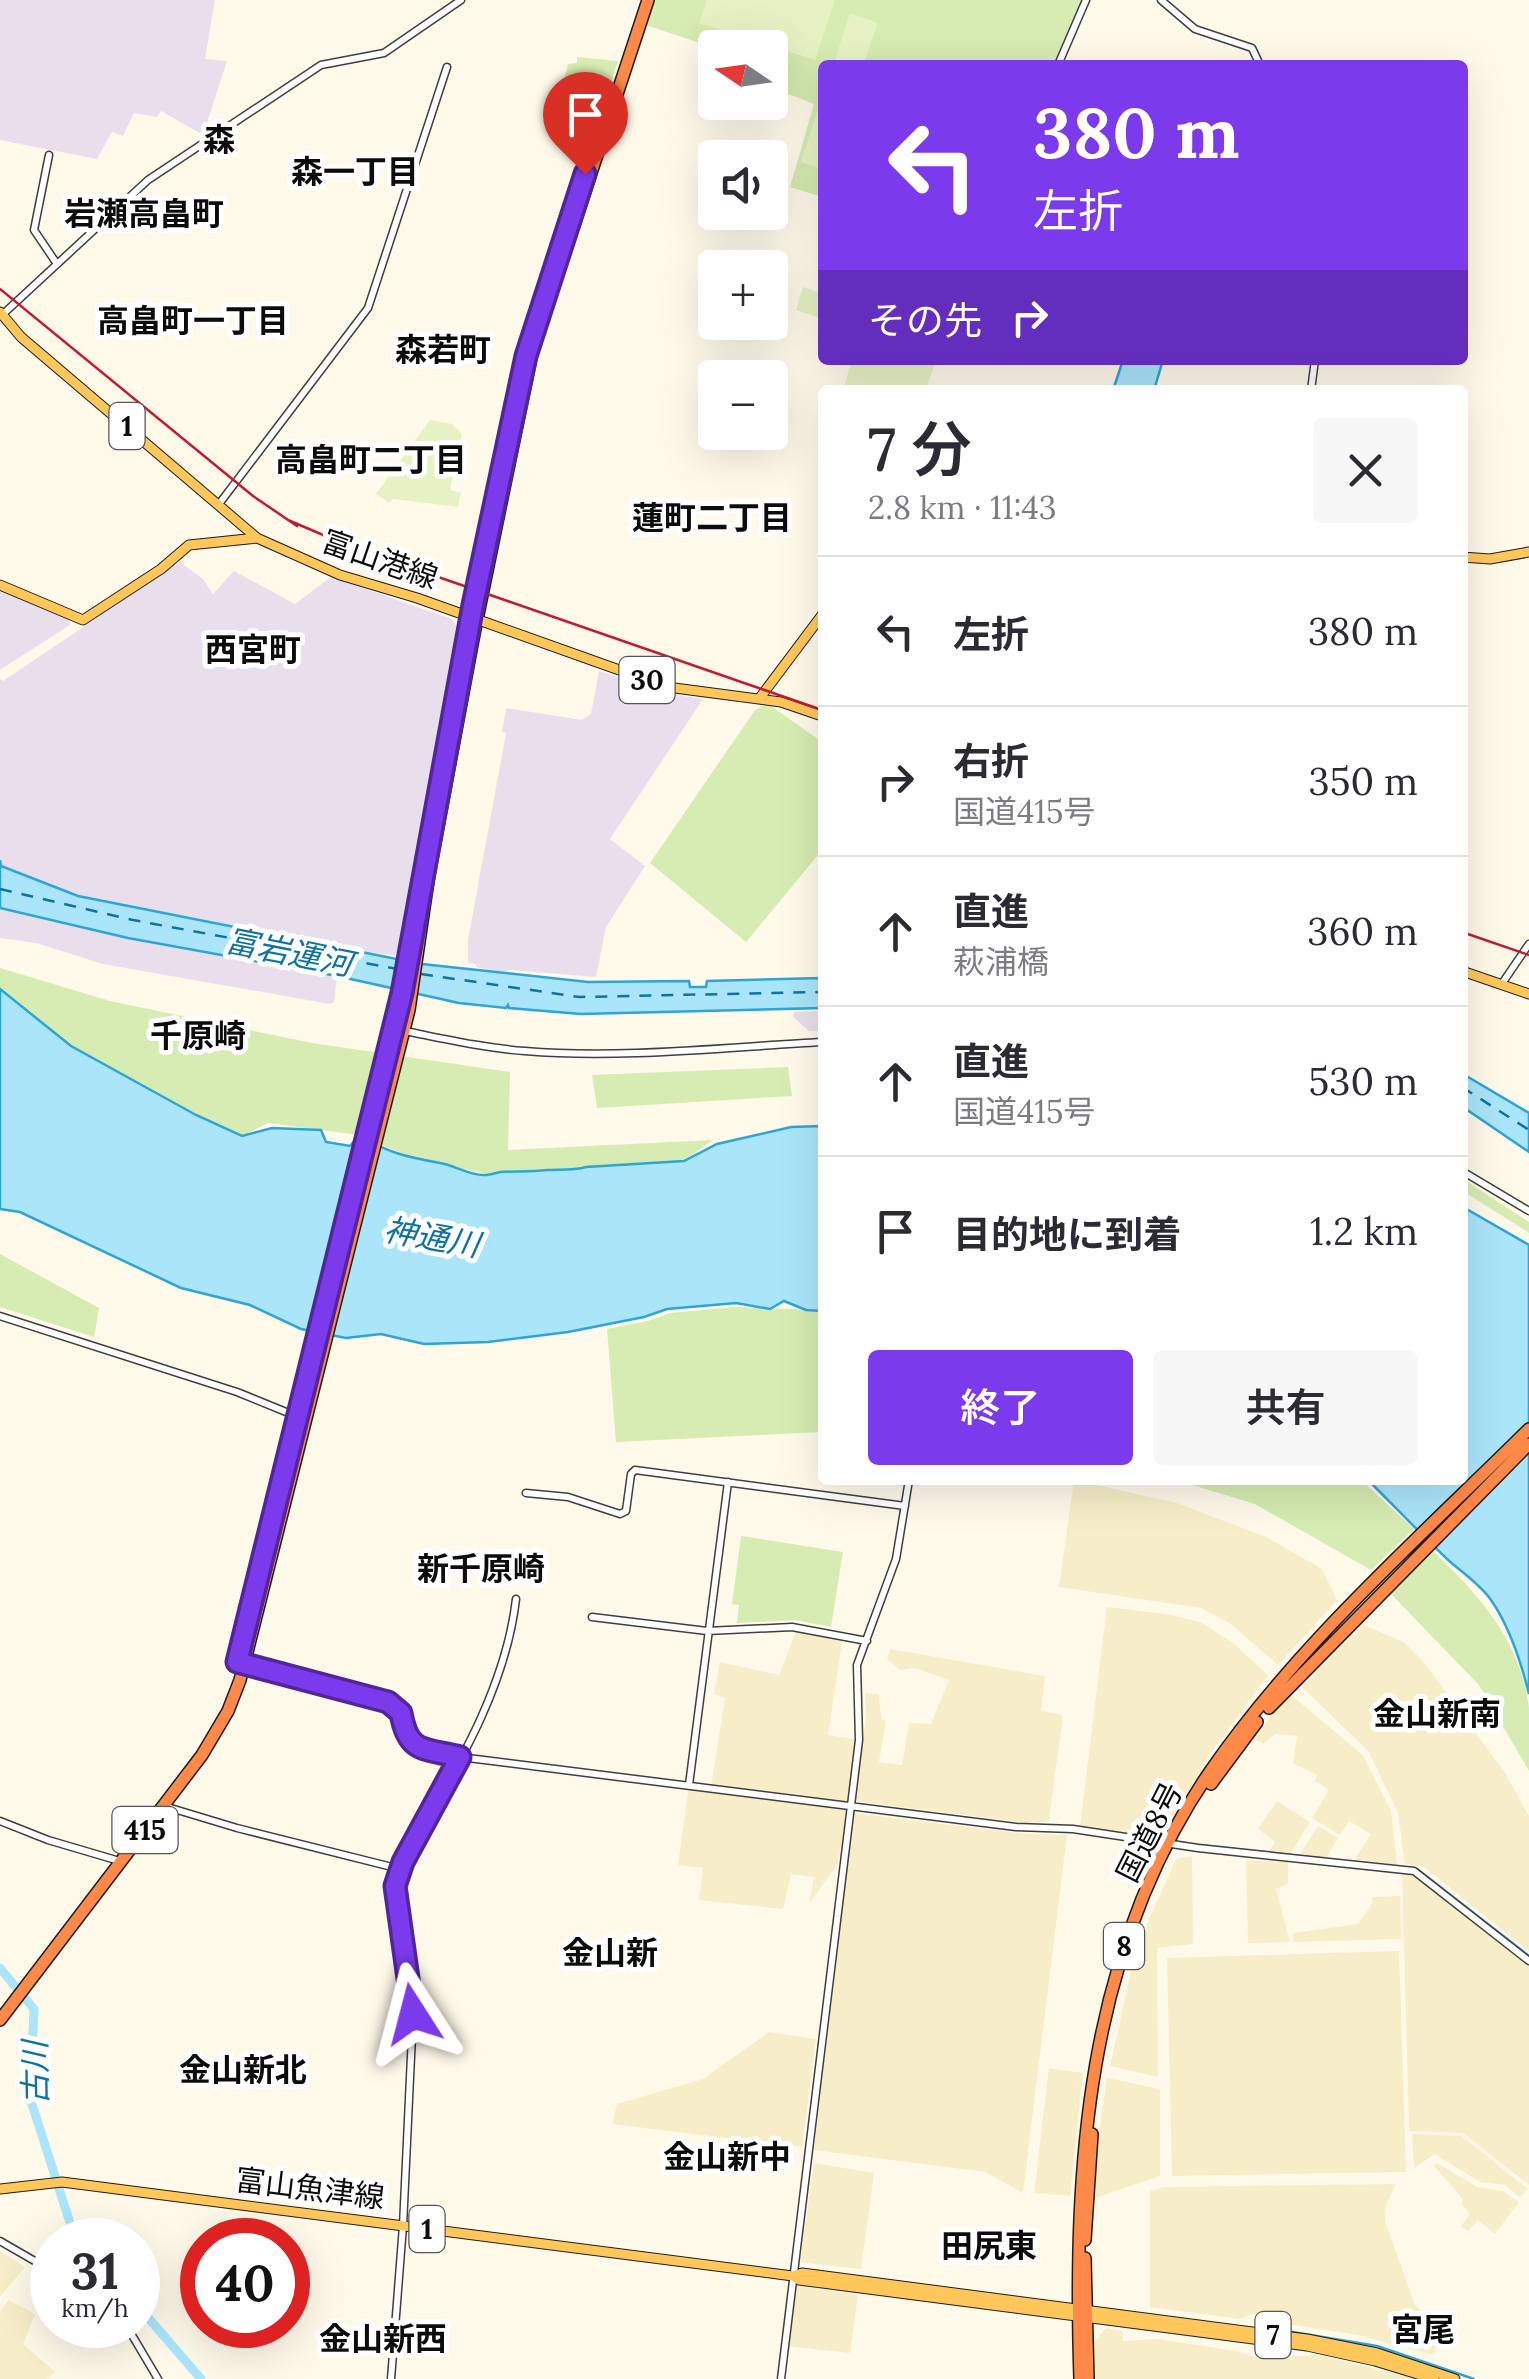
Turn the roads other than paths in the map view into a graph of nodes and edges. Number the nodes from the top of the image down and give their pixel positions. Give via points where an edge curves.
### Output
1 (460, 0) edge
2 (645, 0) edge
3 (1086, 0) edge
4 (1162, 0) edge
5 (1060, 60) edge
6 (1258, 60) edge
7 (447, 67) dead end
8 (49, 154) dead end
9 (58, 264) junction
10 (1, 314) edge
11 (219, 504) junction
12 (258, 538) junction
13 (1529, 552) edge
14 (1468, 558) edge
15 (0, 585) edge
16 (474, 618) junction
17 (818, 620) edge
18 (759, 699) junction
19 (818, 715) edge
20 (1529, 944) edge
21 (1468, 973) edge
22 (1501, 985) junction
23 (1529, 994) edge
24 (400, 1034) junction
25 (818, 1042) edge
26 (1468, 1174) edge
27 (1529, 1211) edge
28 (0, 1316) edge
29 (300, 1418) junction
30 (1529, 1429) edge
31 (1529, 1444) edge
32 (728, 1482) junction
33 (909, 1485) edge
34 (526, 1493) dead end
35 (905, 1506) junction
36 (1372, 1592) junction
37 (516, 1599) dead end
38 (592, 1616) dead end
39 (707, 1632) junction
40 (867, 1641) junction
41 (240, 1663) junction
42 (460, 1757) junction
43 (688, 1785) junction
44 (161, 1805) junction
45 (850, 1806) junction
46 (0, 1821) edge
47 (1171, 1844) junction
48 (116, 1860) junction
49 (400, 1870) junction
50 (1529, 1961) edge
51 (25, 1983) junction
52 (15, 1996) junction
53 (0, 2011) edge
54 (0, 2020) edge
55 (0, 2189) edge
56 (403, 2226) junction
57 (0, 2241) edge
58 (30, 2258) edge
59 (793, 2276) junction
60 (1082, 2314) junction
61 (140, 2348) edge
62 (158, 2379) edge
63 (391, 2379) edge
64 (780, 2379) edge
65 (1080, 2379) edge
66 (1088, 2379) edge
67 (1434, 2379) edge
68 (1456, 2379) edge

1 - 9 street via 384,53 321,65 148,180
2 - 16 highway, 415 via 534,344
3 - 5 street
4 - 6 street via 1195,29 1252,48
7 - 11 street via 368,308
8 - 9 street via 34,230
9 - 10 street
10 - 11 main road, 1
11 - 12 main road, 1
12 - 15 main road, 富山港線 via 188,544 83,620
12 - 16 main road, 富山港線 / 1 via 340,575
13 - 14 main road
16 - 18 main road, 富山港線 / 30 via 667,688
16 - 24 highway, 415
17 - 18 main road
18 - 19 main road, 富山港線 / 30
20 - 22 street
21 - 22 main road
22 - 23 main road
24 - 25 street via 539,1052
24 - 29 highway, 415
26 - 27 street
28 - 29 street
29 - 41 highway, 415
30 - 36 highway, 国道8号 / 8
31 - 36 highway, 国道8号 / 8
32 - 34 street via 635,1470 620,1514 568,1497
32 - 35 street
32 - 39 street
33 - 35 street
35 - 40 street via 896,1559
36 - 47 highway, 国道8号 / 8 via 1312,1647 1232,1741
37 - 42 street via 495,1682
38 - 39 street
39 - 40 street via 792,1626
39 - 43 street
40 - 45 street via 857,1665 860,1716
41 - 42 street via 388,1702 401,1713 412,1744
41 - 44 highway, 415 via 218,1730
42 - 43 street
42 - 49 street
43 - 45 street
44 - 48 highway, 415
44 - 49 street
44 - 51 highway, 415
45 - 47 street
45 - 59 street
46 - 48 street
47 - 50 street via 1414,1870
47 - 60 highway, 国道8号 / 8 via 1134,1916 1094,2062 1082,2158
48 - 51 highway, 415
49 - 56 street via 395,1894 413,2014
51 - 52 highway, 415
52 - 53 highway, 415
52 - 54 highway, 415
55 - 56 main road, 富山魚津線 / 1 via 62,2182
56 - 59 main road, 富山魚津線 / 1
56 - 63 street
57 - 58 street
59 - 60 main road, 富山魚津線 / 1
59 - 64 street
60 - 65 highway, 国道8号 / 8
60 - 66 highway, 国道8号 / 8
60 - 67 main road, 7 via 1307,2346
60 - 68 main road, 7 via 1340,2346
61 - 62 street

